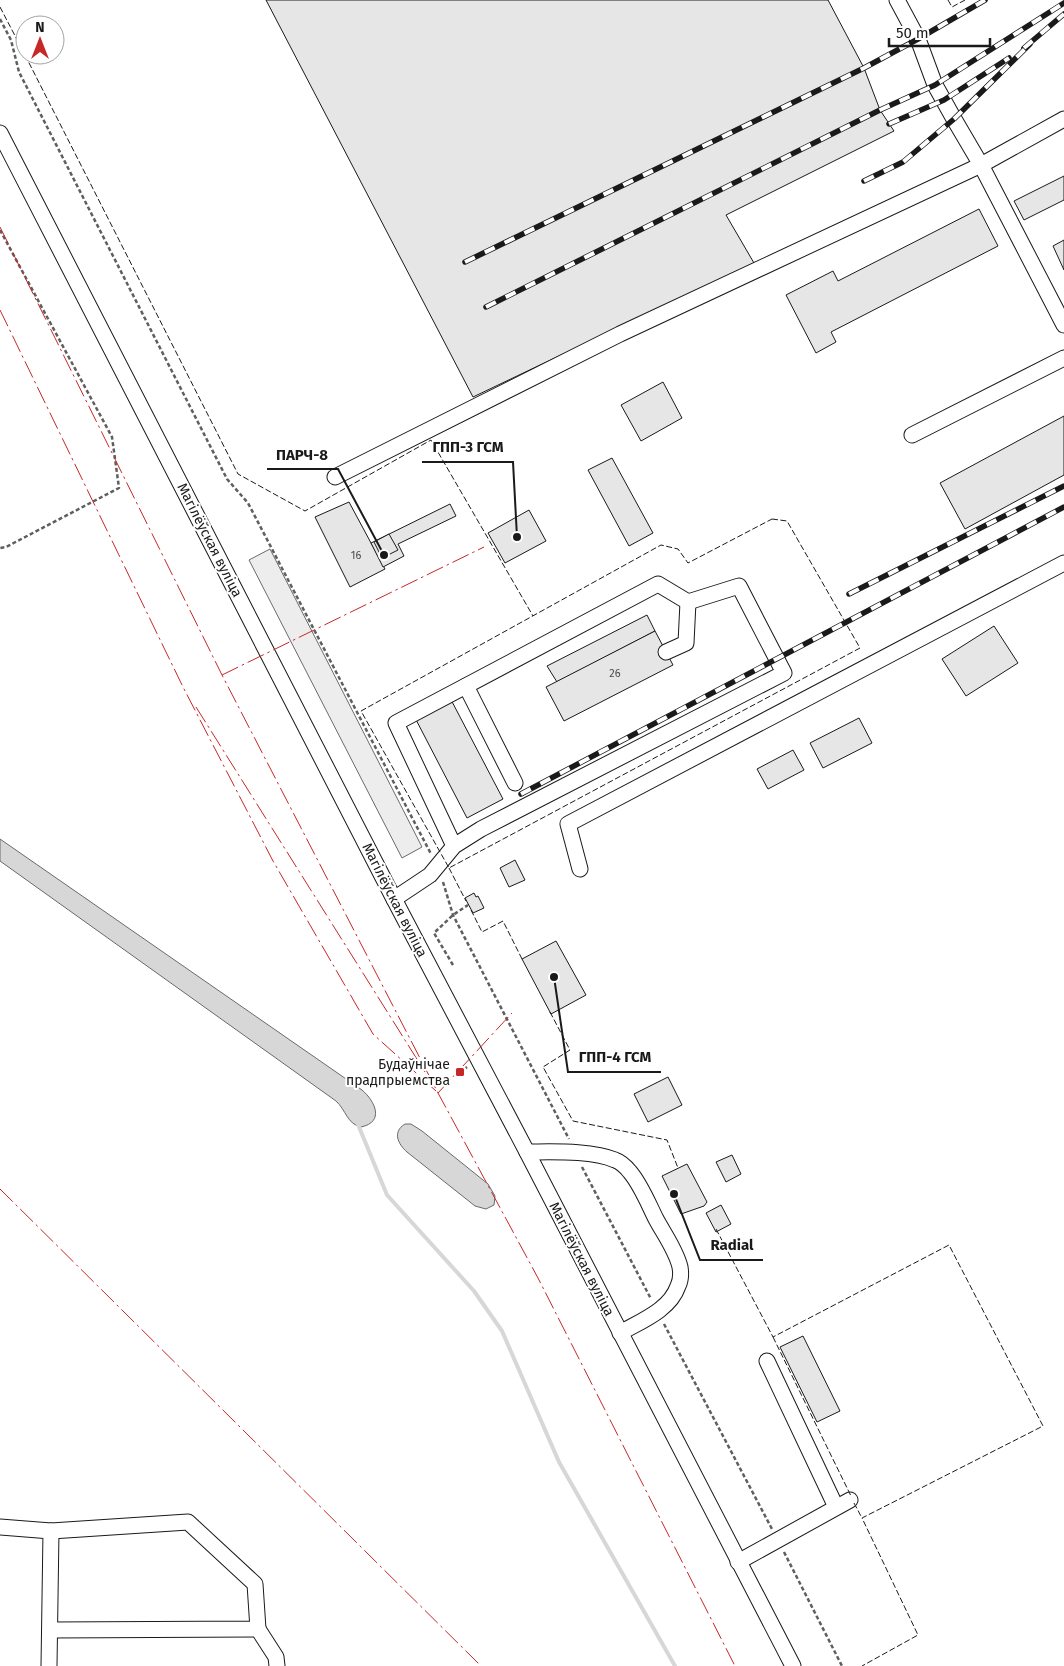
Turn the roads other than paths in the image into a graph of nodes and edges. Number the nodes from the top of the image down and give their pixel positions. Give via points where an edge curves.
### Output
1 (897, 0) edge
2 (1064, 119) edge
3 (0, 133) edge
4 (982, 166) junction
5 (1064, 324) edge
6 (1064, 358) edge
7 (912, 435) dead end
8 (335, 476) dead end
9 (1064, 563) edge
10 (688, 602) junction
11 (666, 652) dead end
12 (466, 686) junction
13 (515, 783) dead end
14 (454, 846) junction
15 (580, 869) dead end
16 (394, 899) junction
17 (527, 1152) junction
18 (620, 1333) junction
19 (767, 1361) dead end
20 (850, 1500) dead end
21 (836, 1507) junction
22 (0, 1527) edge
23 (51, 1531) junction
24 (738, 1562) junction
25 (258, 1629) junction
26 (50, 1630) junction
27 (49, 1666) edge
28 (277, 1666) edge
29 (793, 1666) edge

1 - 4 street via 918,39 935,85
2 - 4 street
3 - 16 street, Магілёўская вуліца
4 - 5 street
4 - 8 street via 620,334
6 - 7 street
9 - 15 street via 568,824
10 - 11 street via 686,643
10 - 12 street via 658,584
10 - 14 street via 739,586 784,673 481,829
12 - 13 street
12 - 14 street via 396,724
14 - 16 street via 430,875
16 - 17 street, Магілёўская вуліца
17 - 18 street, Магілёўская вуліца
17 - 18 street via 575,1153 616,1160 630,1172 674,1251 680,1268 679,1285 671,1300
18 - 24 street, Магілёўская вуліца
19 - 21 street
20 - 21 street
21 - 24 street
22 - 23 street
23 - 25 street via 188,1522 255,1584
23 - 26 street
24 - 29 street, Магілёўская вуліца
25 - 26 street
25 - 28 street via 276,1657
26 - 27 street

